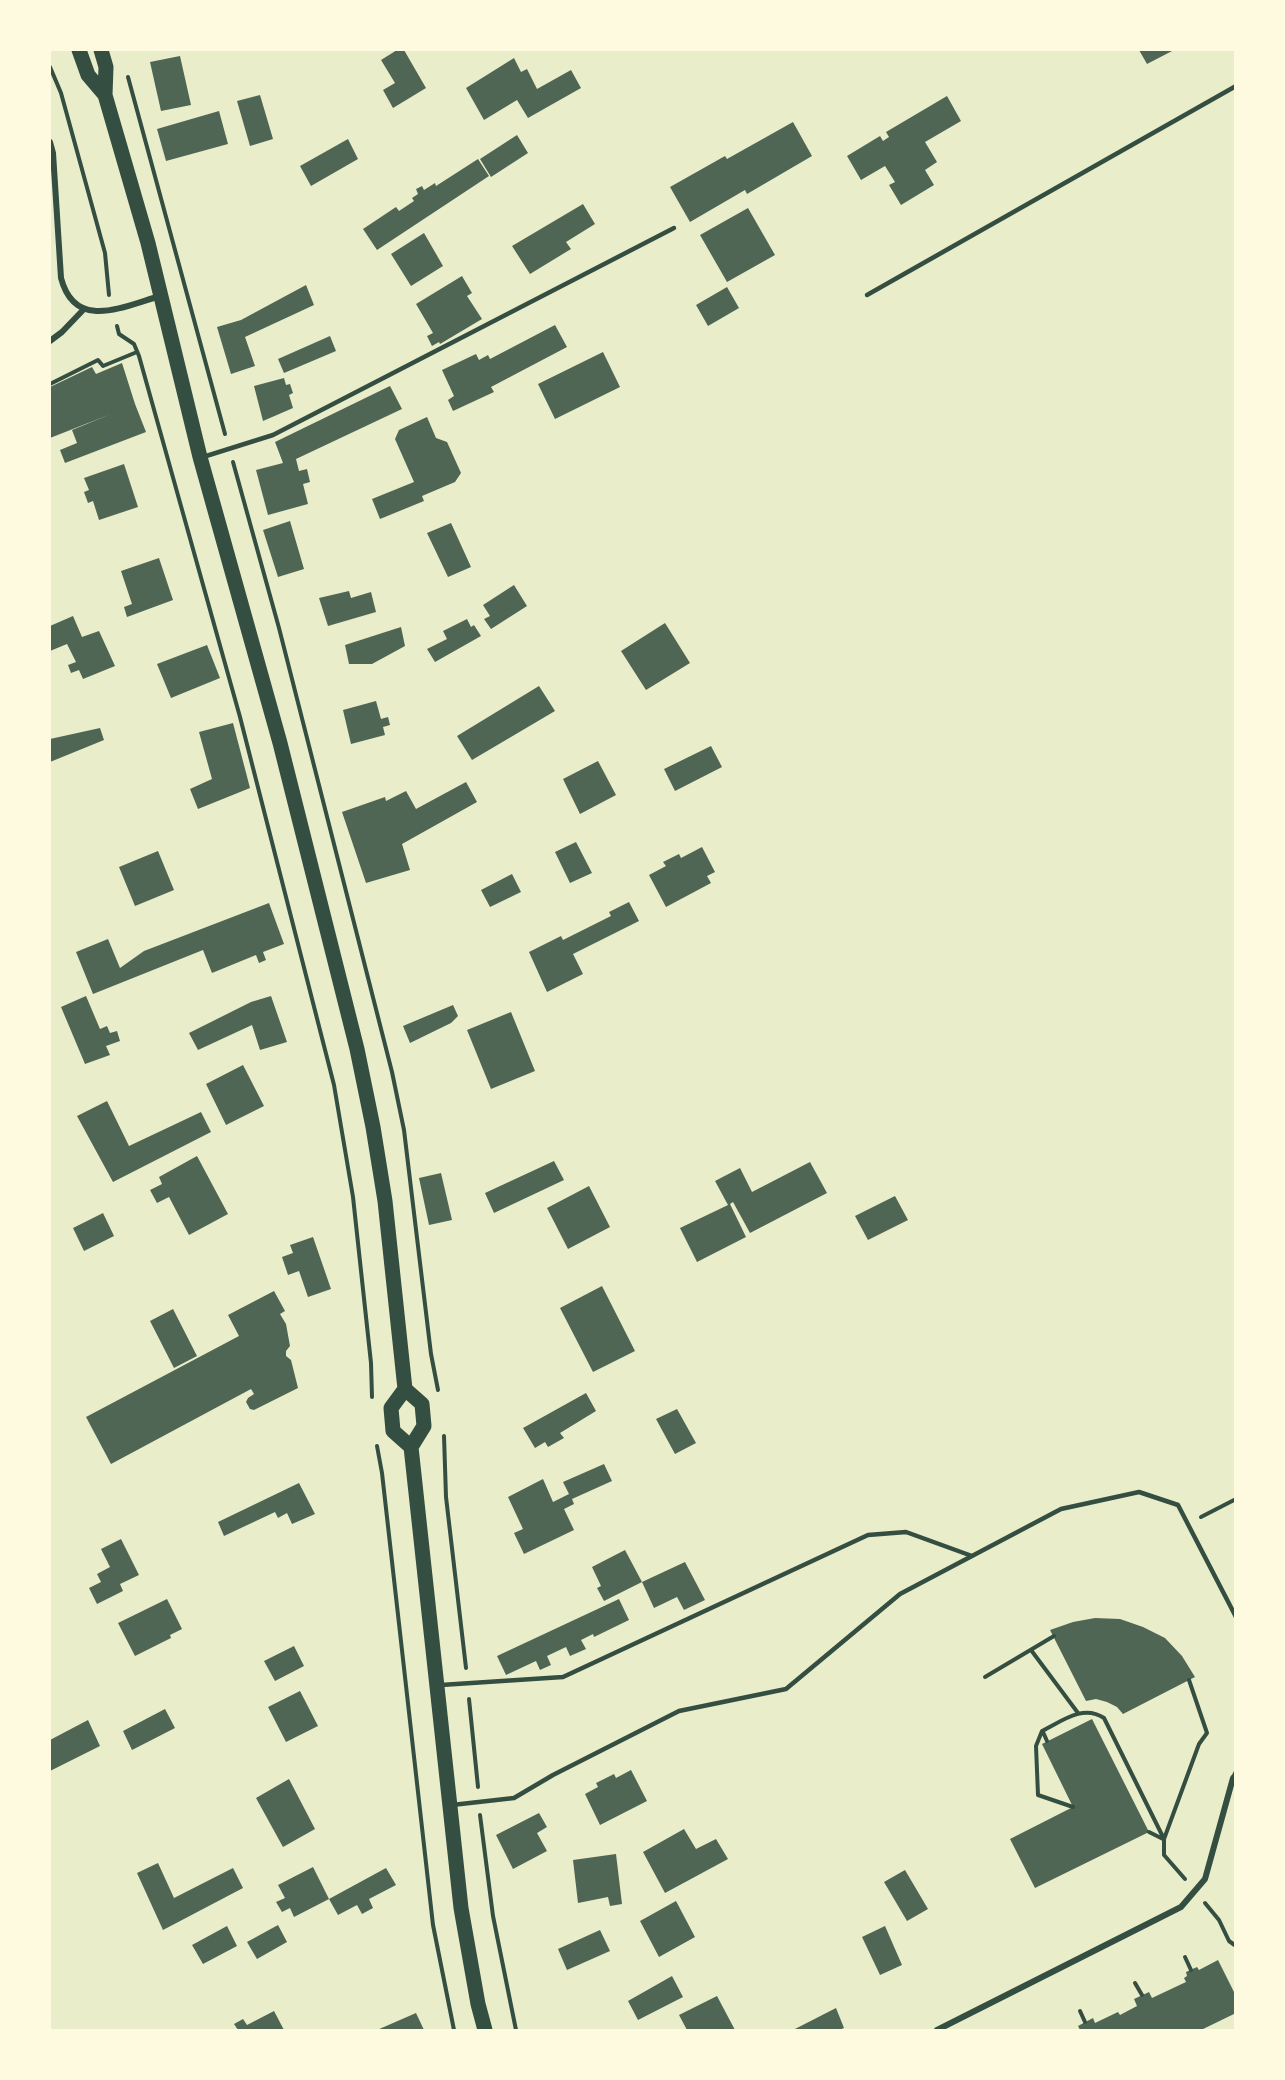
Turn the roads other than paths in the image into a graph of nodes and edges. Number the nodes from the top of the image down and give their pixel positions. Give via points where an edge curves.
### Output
1 (79, 50) edge
2 (101, 50) edge
3 (1236, 87) edge
4 (105, 95) junction
5 (50, 142) edge
6 (674, 228) dead end
7 (867, 295) dead end
8 (160, 296) junction
9 (84, 309) junction
10 (50, 341) edge
11 (201, 457) junction
12 (405, 1389) junction
13 (411, 1447) junction
14 (972, 1556) junction
15 (1236, 1617) edge
16 (436, 1685) junction
17 (1234, 1775) edge
18 (449, 1806) junction
19 (485, 2031) edge
20 (937, 2031) edge

1 - 4 main road via 88,75
2 - 4 main road via 106,67
3 - 7 lane
4 - 8 main road
5 - 9 street via 60,278 65,293
6 - 11 lane via 273,435
8 - 9 street via 99,313
8 - 11 main road
9 - 10 street
11 - 12 main road via 280,742 357,1049 385,1201
12 - 13 main road via 422,1404 424,1426
12 - 13 main road via 391,1408 393,1431
13 - 16 main road
14 - 15 lane via 1061,1509 1139,1492 1178,1505
14 - 16 lane via 906,1532 868,1535 563,1677
14 - 18 lane via 900,1594 786,1689 679,1711 514,1798
16 - 18 main road
17 - 20 street via 1205,1879 1181,1906
18 - 19 main road via 461,1908

